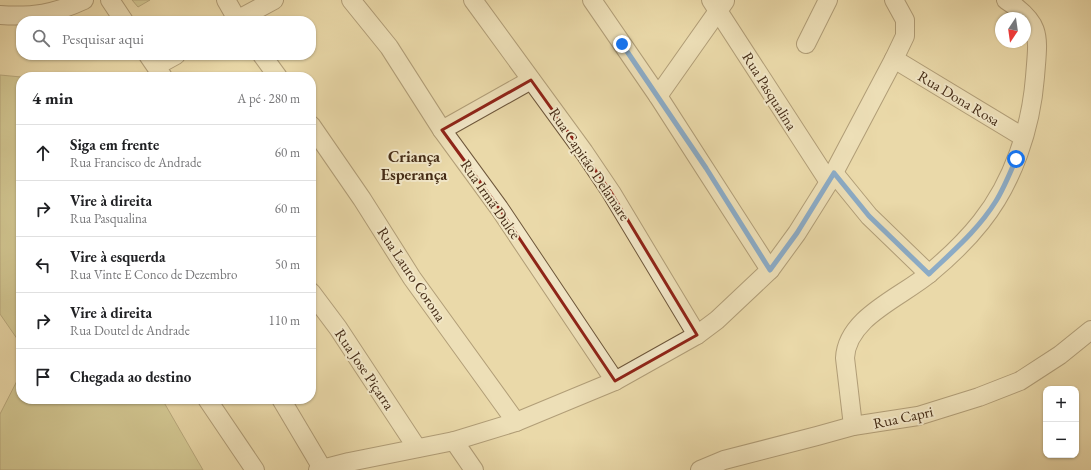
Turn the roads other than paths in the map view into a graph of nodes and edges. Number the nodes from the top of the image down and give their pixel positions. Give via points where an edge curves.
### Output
1 (84, 0) edge
2 (110, 0) edge
3 (226, 0) edge
4 (274, 0) edge
5 (351, 0) edge
6 (473, 0) edge
7 (592, 0) edge
8 (828, 0) edge
9 (894, 0) edge
10 (1006, 0) edge
11 (719, 3) edge
12 (0, 15) edge
13 (121, 16) edge
14 (235, 16) edge
15 (244, 16) edge
16 (806, 44) dead end
17 (894, 59) junction
18 (167, 60) edge
19 (266, 60) edge
20 (156, 66) edge
21 (274, 72) edge
22 (531, 80) junction
23 (658, 96) junction
24 (442, 130) junction
25 (316, 132) edge
26 (1023, 137) junction
27 (832, 178) junction
28 (770, 270) junction
29 (929, 274) junction
30 (316, 299) edge
31 (1091, 330) edge
32 (697, 335) junction
33 (615, 381) junction
34 (210, 404) edge
35 (284, 404) edge
36 (516, 422) junction
37 (853, 426) junction
38 (454, 441) junction
39 (418, 448) junction
40 (320, 469) edge
41 (255, 470) edge
42 (474, 470) edge
43 (700, 470) edge

1 - 12 street via 43,15
2 - 13 street
3 - 14 street
4 - 15 street
5 - 24 street, Rua Irmã Dulce via 389,47
6 - 22 street, Rua Capitão Delamare
7 - 23 street
8 - 16 street
9 - 17 street via 905,20 905,36
10 - 26 street via 1032,22 1038,40 1033,100
11 - 23 street
11 - 27 street, Rua Pasqualina
17 - 26 street, Rua Dona Rosa
17 - 27 street
18 - 20 street
19 - 21 street
22 - 24 street
22 - 32 street, Rua Capitão Delamare via 611,192
23 - 28 street
24 - 33 street, Rua Irmã Dulce via 499,208
25 - 36 street, Rua Lauro Corona via 412,278
26 - 29 street via 1007,180 996,200 965,240
27 - 28 street
27 - 29 street, Rua Pasqualina
28 - 32 street via 743,297
29 - 37 street via 883,305 850,339 846,358
30 - 39 street, Rua Jose Piçarra
31 - 37 street, Rua Capri via 1060,355 1020,381 918,416
32 - 33 street
33 - 36 street
34 - 41 street
35 - 40 street
36 - 38 street
37 - 43 street, Rua Capri via 724,460
38 - 39 street
38 - 42 street
39 - 40 street

